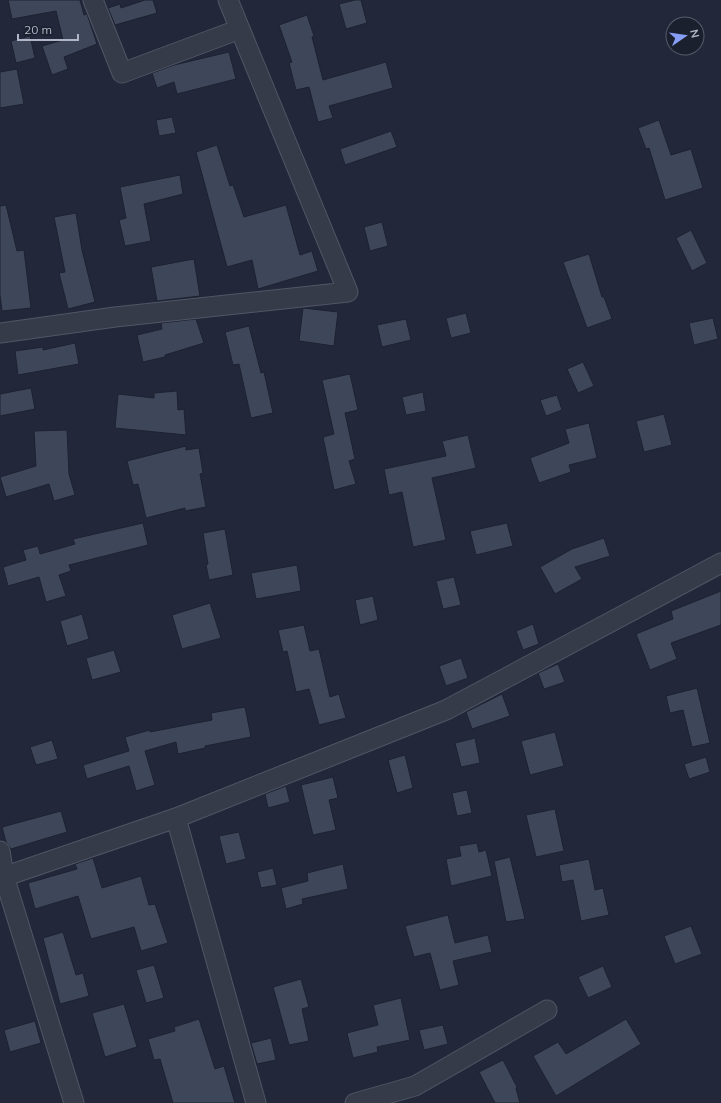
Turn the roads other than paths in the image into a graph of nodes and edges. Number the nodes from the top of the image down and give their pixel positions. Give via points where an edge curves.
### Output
1 (93, 0) edge
2 (228, 0) edge
3 (240, 29) junction
4 (0, 333) edge
5 (721, 563) edge
6 (176, 818) junction
7 (0, 851) edge
8 (2, 877) edge
9 (547, 1010) dead end
10 (74, 1103) edge
11 (256, 1103) edge
12 (355, 1103) edge

1 - 3 street via 122,73
2 - 3 street
3 - 4 street via 348,292 116,317
5 - 6 street via 446,710
6 - 8 street
6 - 11 street
7 - 8 street
8 - 10 street
9 - 12 street via 416,1086

